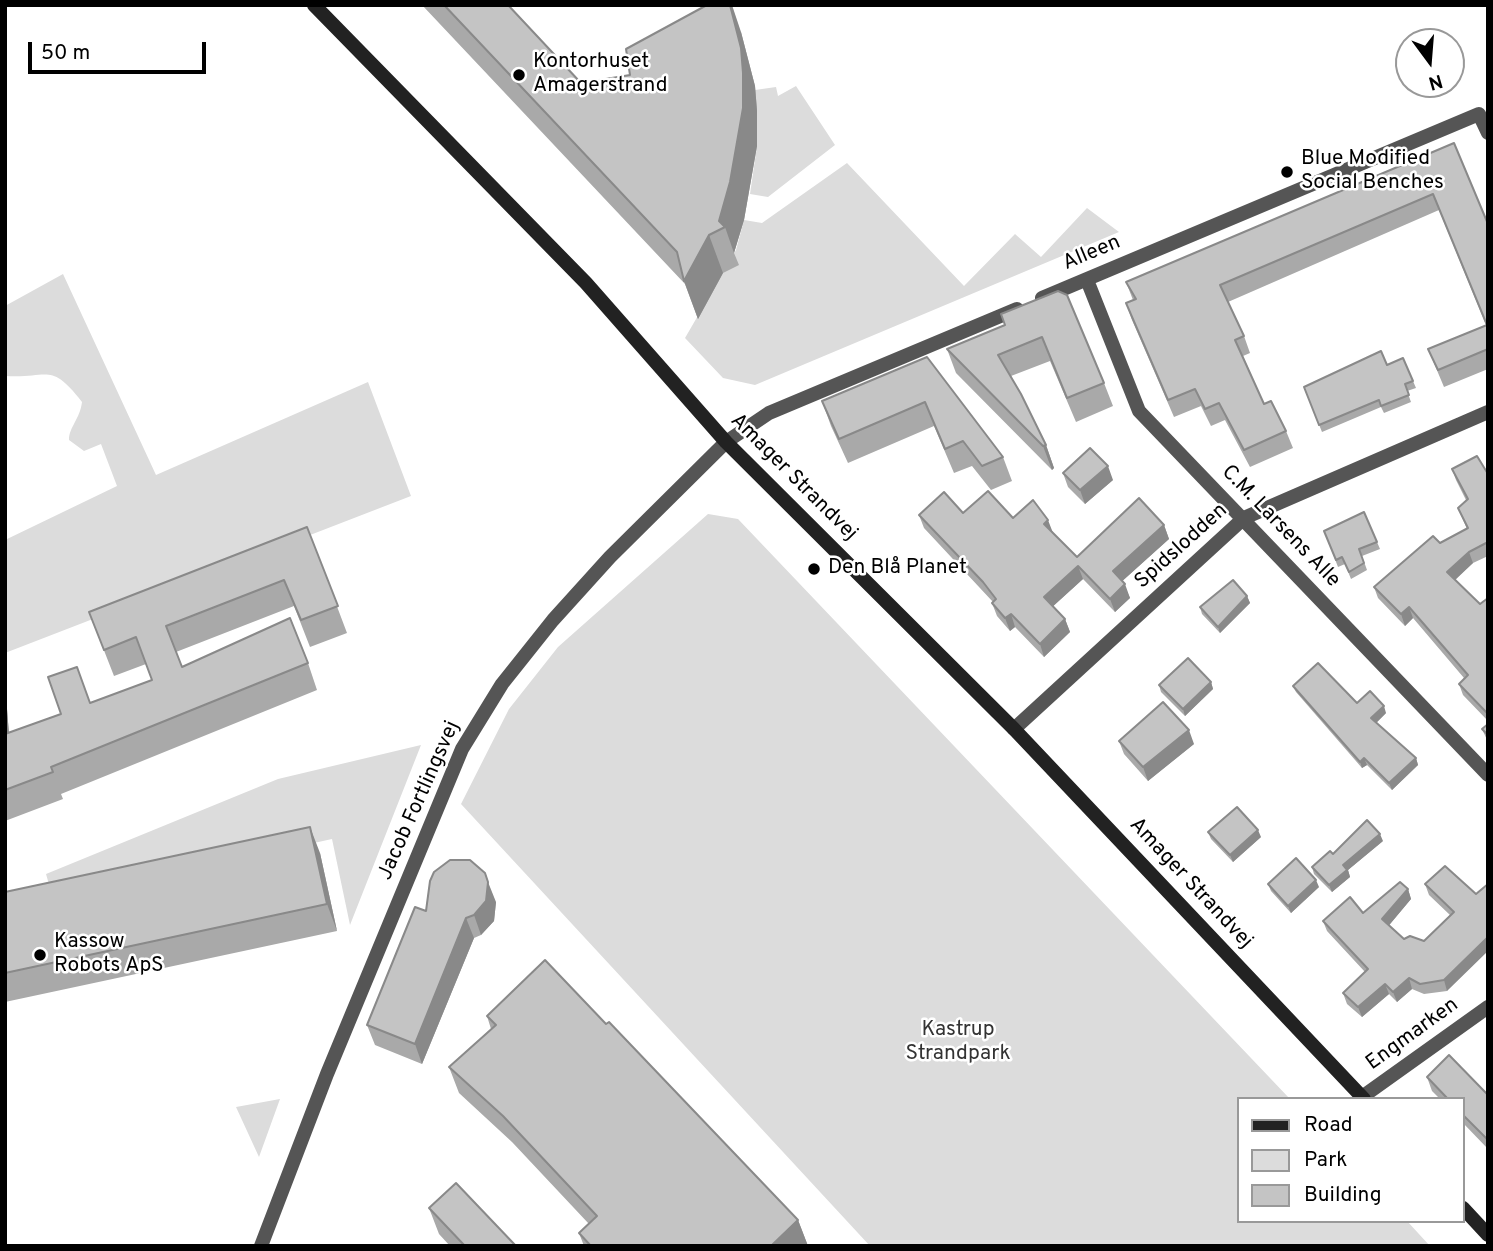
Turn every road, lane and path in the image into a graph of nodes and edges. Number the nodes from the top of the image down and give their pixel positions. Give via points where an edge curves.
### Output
1 (314, 5) edge
2 (1488, 133) edge
3 (1087, 280) junction
4 (1488, 412) edge
5 (726, 442) junction
6 (1244, 518) junction
7 (1014, 729) junction
8 (1488, 775) edge
9 (1488, 1006) edge
10 (1362, 1097) edge
11 (1364, 1097) edge
12 (1465, 1210) edge
13 (1488, 1235) edge
14 (261, 1246) edge

1 - 5 street, Amager Strandvej via 586,283
2 - 3 street, Alleen via 1479,114
3 - 5 street, Alleen via 769,413
3 - 6 street, C.M. Larsens Alle via 1139,411
4 - 6 street, Spidslodden
5 - 7 street, Amager Strandvej
5 - 14 street, Jacob Fortlingsvej via 610,557 554,620 502,684 463,749 327,1074
6 - 7 street, Spidslodden
6 - 8 street, C.M. Larsens Alle
7 - 10 street, Amager Strandvej
9 - 11 street, Engmarken
12 - 13 street

